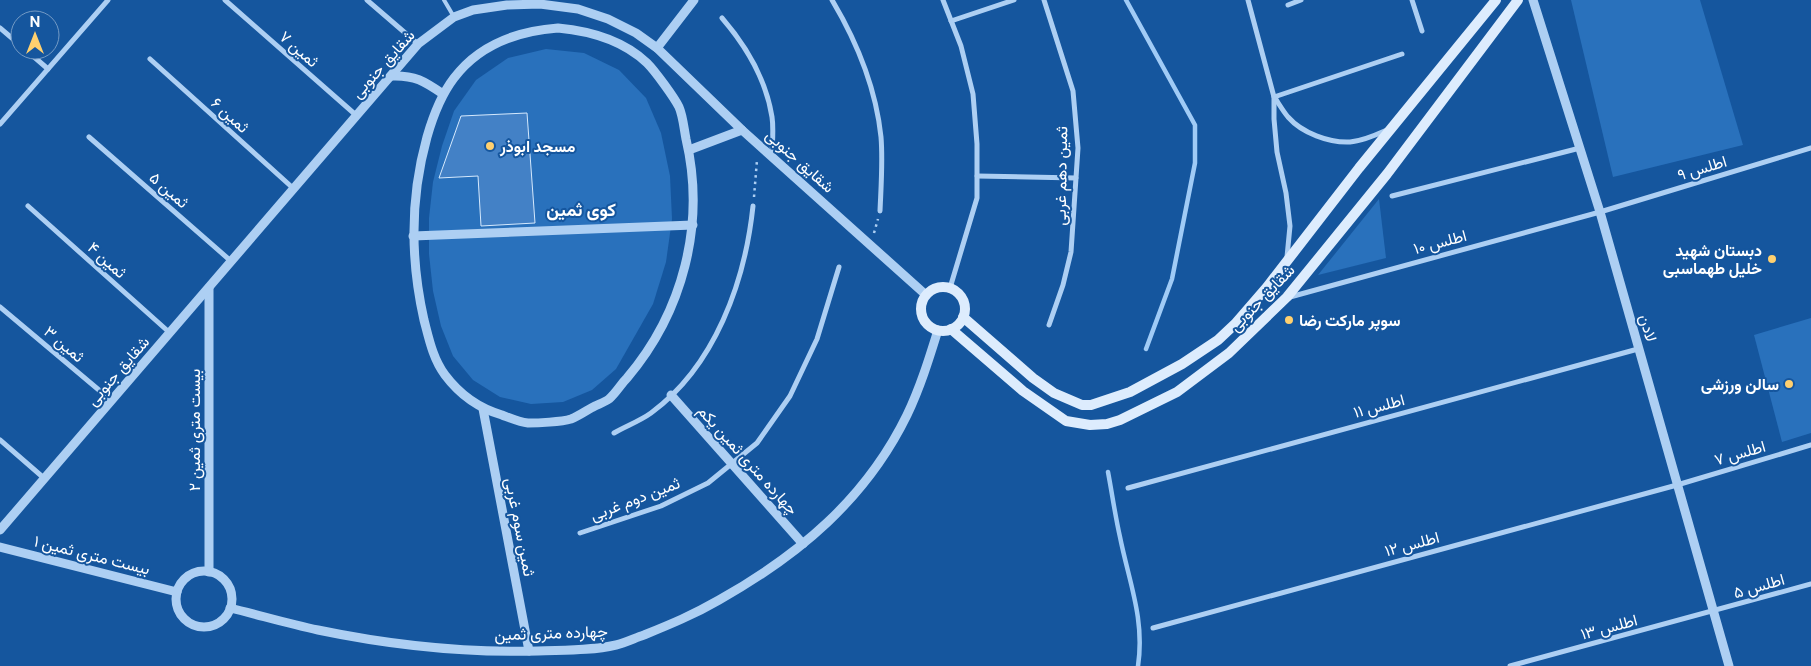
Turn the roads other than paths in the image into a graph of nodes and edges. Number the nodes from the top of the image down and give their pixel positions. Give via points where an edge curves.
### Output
1 (108, 0) edge
2 (225, 0) edge
3 (367, 0) edge
4 (444, 0) edge
5 (694, 0) edge
6 (832, 0) edge
7 (943, 0) edge
8 (1014, 0) edge
9 (1044, 0) edge
10 (1248, 0) edge
11 (1301, 0) edge
12 (1412, 0) edge
13 (1496, 0) edge
14 (1518, 0) edge
15 (1533, 0) edge
16 (1288, 5) dead end
17 (454, 17) junction
18 (722, 18) dead end
19 (951, 21) junction
20 (0, 28) edge
21 (1422, 31) dead end
22 (10, 36) edge
23 (418, 44) junction
24 (657, 48) junction
25 (1402, 54) dead end
26 (150, 59) dead end
27 (38, 60) edge
28 (48, 69) junction
29 (391, 76) junction
30 (443, 94) junction
31 (1274, 97) junction
32 (357, 116) junction
33 (0, 124) edge
34 (1392, 128) junction
35 (742, 130) junction
36 (89, 137) dead end
37 (1580, 148) junction
38 (1811, 148) edge
39 (689, 150) junction
40 (772, 157) junction
41 (977, 176) junction
42 (1076, 178) junction
43 (294, 189) junction
44 (1392, 196) dead end
45 (28, 206) dead end
46 (753, 206) road end
47 (880, 211) road end
48 (1600, 212) junction
49 (693, 225) junction
50 (413, 236) junction
51 (1287, 260) junction
52 (232, 262) junction
53 (838, 267) dead end
54 (209, 288) junction
55 (950, 288) junction
56 (926, 295) junction
57 (1287, 298) junction
58 (0, 307) edge
59 (963, 316) junction
60 (1049, 325) dead end
61 (951, 329) junction
62 (938, 330) junction
63 (170, 332) junction
64 (1638, 348) junction
65 (670, 395) junction
66 (112, 401) junction
67 (483, 409) junction
68 (614, 433) dead end
69 (0, 440) edge
70 (1811, 445) edge
71 (731, 464) junction
72 (45, 479) junction
73 (1677, 484) junction
74 (1128, 488) dead end
75 (0, 530) edge
76 (580, 533) dead end
77 (803, 544) junction
78 (0, 547) edge
79 (209, 572) junction
80 (1811, 584) edge
81 (177, 592) junction
82 (230, 608) junction
83 (1714, 612) junction
84 (1153, 628) dead end
85 (529, 651) junction
86 (1510, 666) edge
87 (1729, 666) edge

1 - 28 street
2 - 32 street, ثمین ۷
3 - 23 street
4 - 17 lane
5 - 24 street
6 - 47 street via 845,21 872,88 881,138
7 - 19 street
8 - 19 street
9 - 42 street, ثمین دهم غربی via 1073,91 1078,148
10 - 31 street
11 - 16 street
12 - 21 street
13 - 34 main road, شقایق جنوبی
14 - 57 main road, شقایق جنوبی via 1387,174
15 - 37 street, لادن
17 - 23 street, شقایق جنوبی
17 - 24 street, شقایق جنوبی via 473,10 506,5 540,4 578,9 608,19
18 - 40 street via 751,57 765,85 773,119
19 - 41 street via 973,94
20 - 22 street
23 - 29 street, شقایق جنوبی
24 - 35 street, شقایق جنوبی
25 - 31 street
26 - 43 street, ثمین ۶
27 - 28 street
28 - 33 street
29 - 30 street via 408,76
29 - 32 street, شقایق جنوبی
30 - 39 street via 455,76 478,54 506,38 538,29 558,28 597,34 616,42 649,64 679,108
30 - 50 street via 421,158
31 - 34 street via 1288,118 1306,131 1330,141 1351,142
31 - 51 street via 1277,152 1290,226
32 - 43 street, شقایق جنوبی
34 - 51 main road, شقایق جنوبی
35 - 39 street
35 - 40 street, شقایق جنوبی
36 - 52 street, ثمین ۵
37 - 44 street
37 - 48 street, لادن
38 - 48 street, اطلس ۹
39 - 49 street
40 - 56 street, شقایق جنوبی
41 - 42 street
41 - 55 street via 977,198
42 - 60 street, ثمین دهم غربی via 1071,252
43 - 52 street, شقایق جنوبی
45 - 63 street, ثمین ۴
46 - 65 street via 750,236 727,313 694,372
48 - 57 street, اطلس ۱۰
48 - 64 street, لادن
49 - 50 street
49 - 67 street via 687,263 663,325 638,365 609,399 569,419 525,423
50 - 67 street via 418,293 432,351 444,374 461,394
51 - 59 main road, شقایق جنوبی via 1218,340 1130,392 1091,406 1082,406 1054,393
52 - 54 street, شقایق جنوبی
53 - 71 street, ثمین دوم غربی via 817,339 790,396 757,443
54 - 63 street, شقایق جنوبی
54 - 79 street, بیست متری ثمین ۲
55 - 56 main road via 937,288
55 - 59 main road via 963,300
56 - 62 main road via 921,306 923,317
57 - 61 main road, شقایق جنوبی via 1229,353 1177,392 1107,424 1066,421 1023,391
58 - 66 street, ثمین ۳
59 - 61 main road
61 - 62 main road
62 - 77 street, چهارده متری ثمین via 921,382 888,449 839,513
63 - 66 street, شقایق جنوبی
64 - 73 street, لادن
64 - 74 street, اطلس ۱۱
65 - 68 street via 650,413
65 - 71 street, چهارده متری ثمین یکم
66 - 72 street, شقایق جنوبی
67 - 85 street, ثمین سوم غربی
69 - 72 street
70 - 73 street, اطلس ۷
71 - 76 street, ثمین دوم غربی via 708,483 661,506
71 - 77 street, چهارده متری ثمین یکم
72 - 75 street, شقایق جنوبی
73 - 83 street, لادن
73 - 84 street, اطلس ۱۲
77 - 85 street, چهارده متری ثمین via 754,580 687,618 616,645
78 - 81 street, بیست متری ثمین ۱
79 - 81 street via 191,574
79 - 82 street via 225,581 232,597
80 - 83 street, اطلس ۵
81 - 82 street via 177,606 181,614 195,625 214,625
82 - 85 street, چهارده متری ثمین via 362,638 469,650
83 - 86 street, اطلس ۱۳
83 - 87 street, لادن

